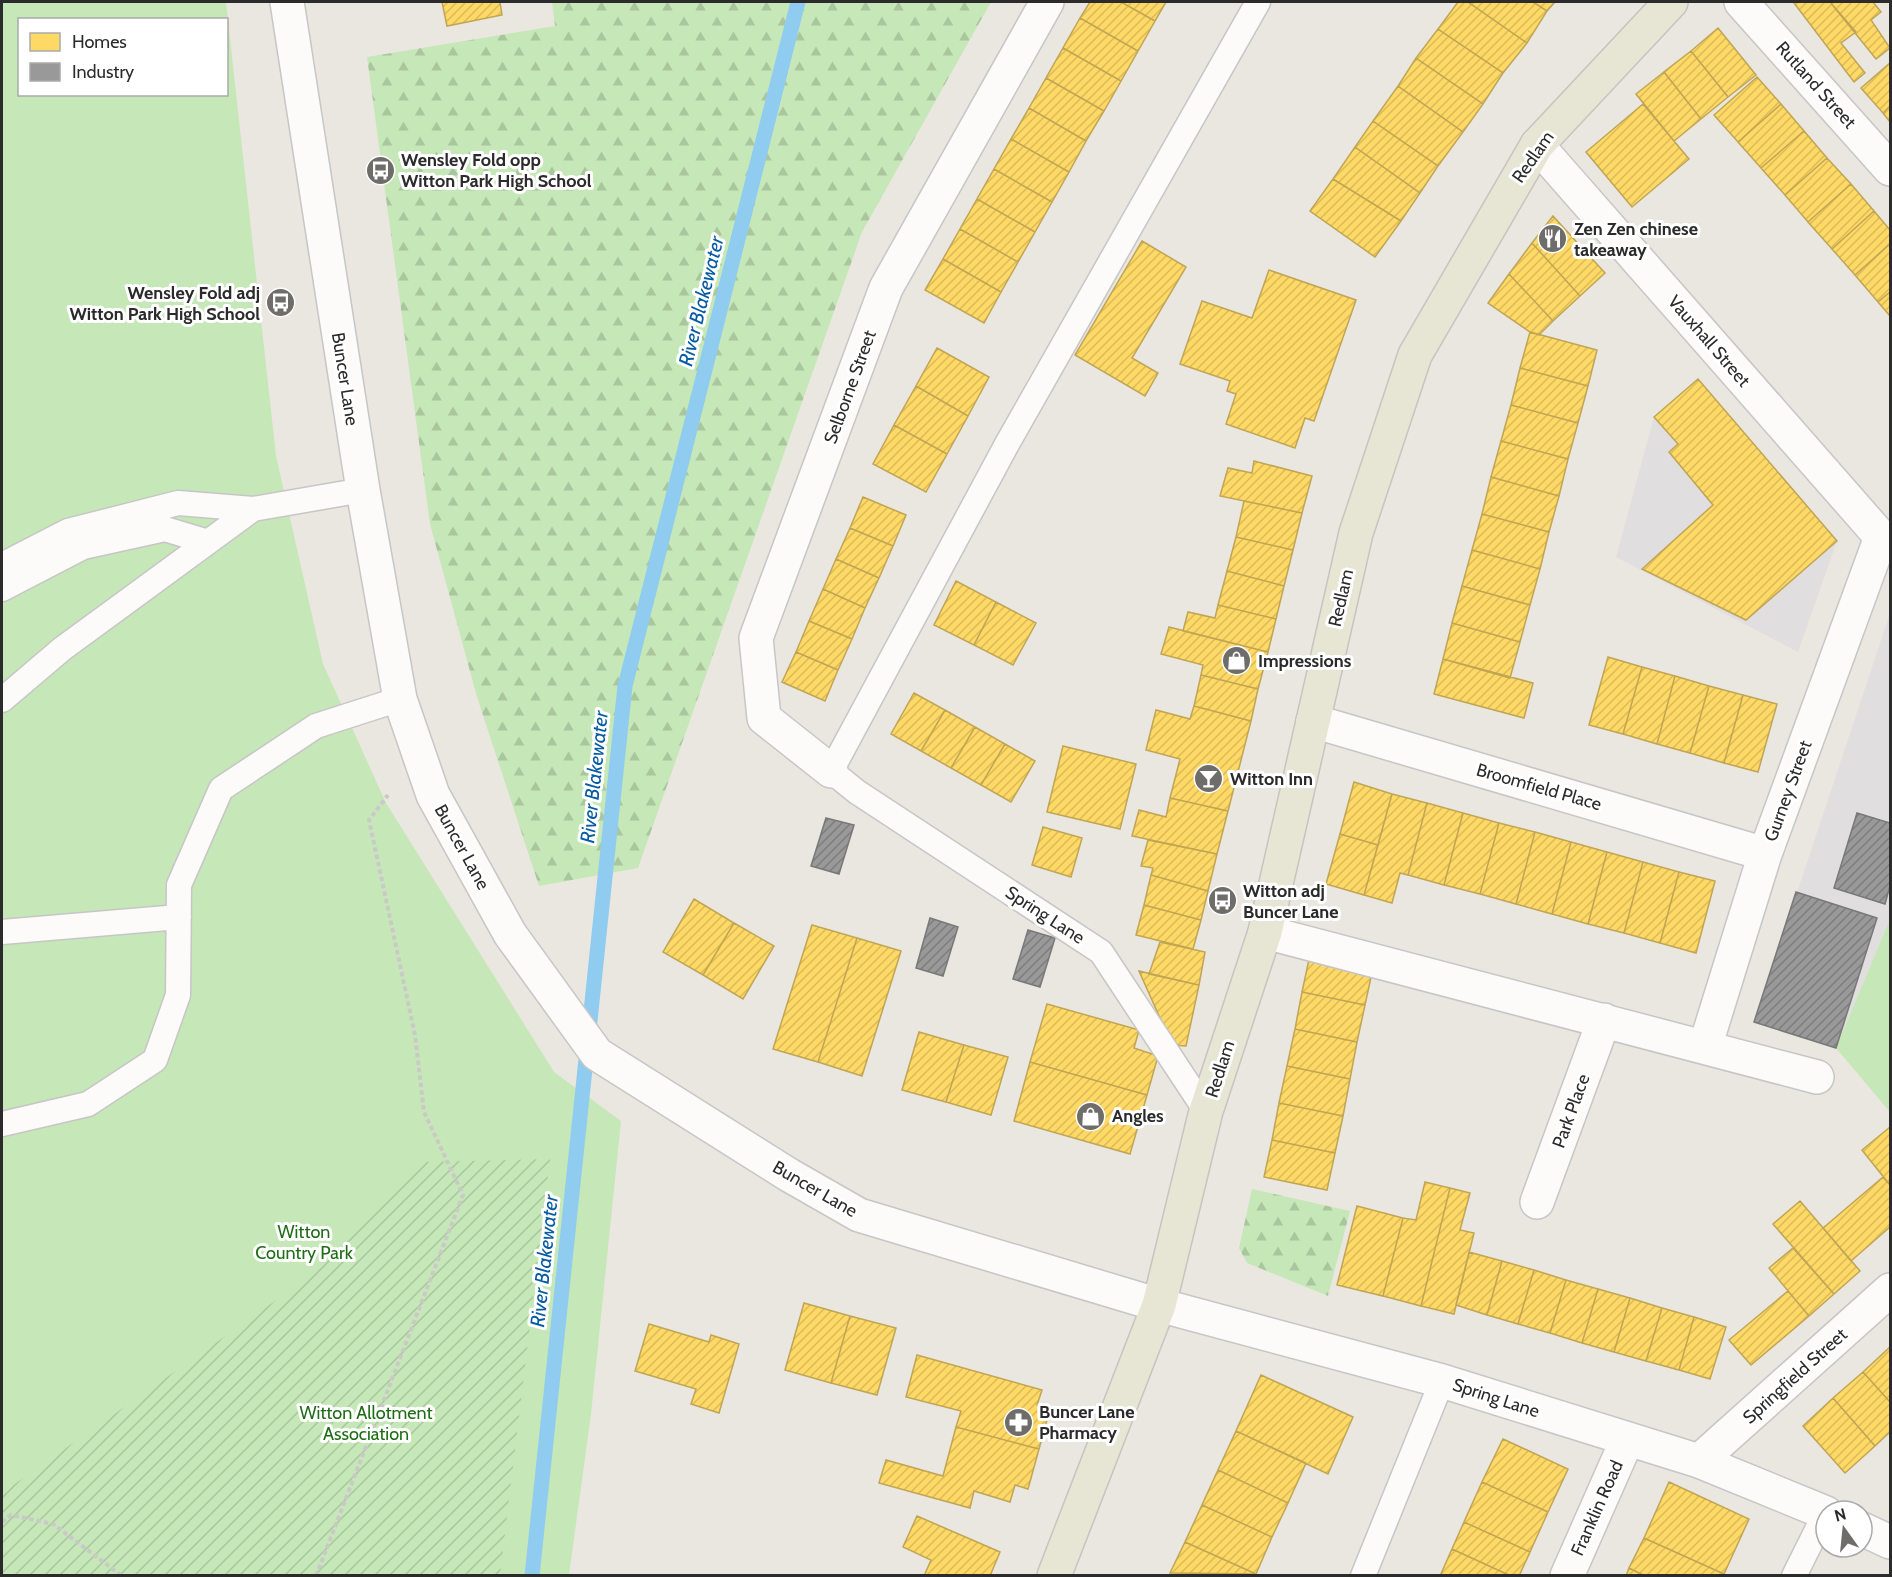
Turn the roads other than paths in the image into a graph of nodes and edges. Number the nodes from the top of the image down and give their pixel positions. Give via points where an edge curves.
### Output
1 (287, 2) edge
2 (1047, 2) edge
3 (1258, 2) edge
4 (1671, 2) edge
5 (1741, 2) edge
6 (1536, 145) junction
7 (1890, 169) edge
8 (363, 490) junction
9 (253, 509) junction
10 (1881, 537) joint
11 (208, 542) junction
12 (2, 565) edge
13 (2, 590) edge
14 (400, 699) junction
15 (2, 700) edge
16 (1312, 721) junction
17 (831, 771) junction
18 (1765, 854) junction
19 (179, 917) junction
20 (2, 932) edge
21 (1265, 932) junction
22 (1604, 1020) junction
23 (1705, 1047) junction
24 (1817, 1077) dead end
25 (1206, 1111) junction
26 (2, 1124) edge
27 (1537, 1202) dead end
28 (1890, 1290) edge
29 (1159, 1305) junction
30 (1442, 1381) junction
31 (1627, 1440) junction
32 (1699, 1461) junction
33 (1814, 1508) edge
34 (1874, 1535) edge
35 (1814, 1536) edge
36 (1890, 1542) edge
37 (1054, 1575) edge
38 (1363, 1575) edge
39 (1567, 1575) edge
40 (1794, 1575) edge

1 - 8 street, Buncer Lane
2 - 17 street, Selborne Street via 886,288 756,638 764,718
3 - 17 lane via 1007,444
4 - 6 main road, Redlam
5 - 7 street, Rutland Street
6 - 10 street, Vauxhall Street
6 - 16 main road, Redlam via 1415,355 1356,533
8 - 9 lane
8 - 14 street, Buncer Lane
9 - 11 lane
9 - 12 lane via 178,503 68,531
10 - 18 street, Gurney Street
11 - 13 lane via 165,529 83,547
11 - 15 lane via 62,649
14 - 19 lane via 316,726 221,789 179,885
14 - 29 street, Buncer Lane via 433,795 510,934 597,1054 859,1215
16 - 18 street, Broomfield Place
16 - 21 main road, Redlam
17 - 25 lane, Spring Lane via 1101,952
18 - 23 street, Gurney Street
19 - 20 lane
19 - 26 lane via 178,995 155,1060 88,1104
21 - 22 street
21 - 25 main road, Redlam
22 - 23 street
22 - 27 street, Park Place
23 - 24 street
25 - 29 main road, Redlam
28 - 32 street, Springfield Street
29 - 30 street, Spring Lane
29 - 37 main road, Redlam
30 - 31 street, Spring Lane
30 - 38 lane
31 - 32 street, Spring Lane
31 - 39 street, Franklin Road
32 - 33 street, Spring Lane
34 - 36 street
35 - 40 lane

